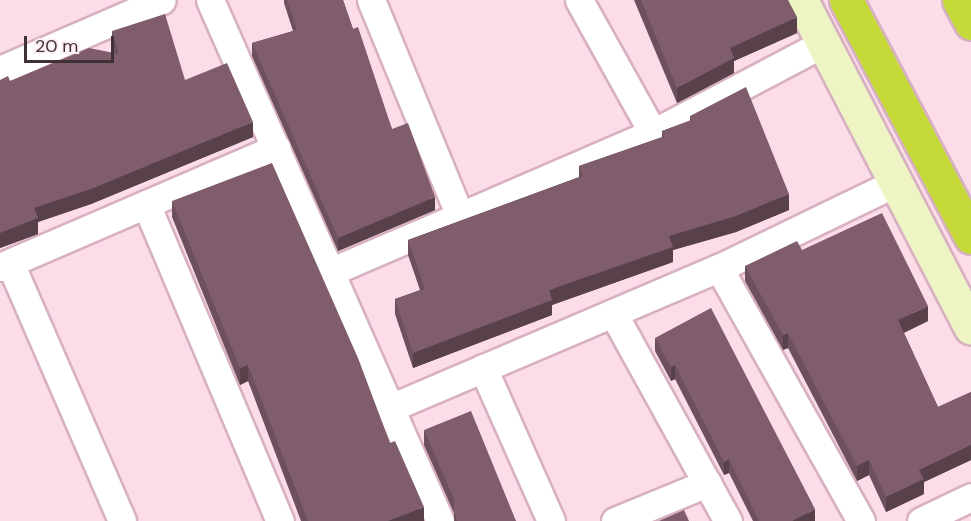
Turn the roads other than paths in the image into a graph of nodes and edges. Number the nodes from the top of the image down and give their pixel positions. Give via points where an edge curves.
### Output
1 (162, 0) edge
2 (210, 0) edge
3 (371, 0) edge
4 (579, 0) edge
5 (801, 0) edge
6 (846, 0) edge
7 (959, 0) edge
8 (971, 23) edge
9 (824, 43) junction
10 (0, 70) edge
11 (653, 133) junction
12 (276, 148) junction
13 (893, 184) junction
14 (146, 204) junction
15 (460, 216) junction
16 (971, 237) edge
17 (5, 265) edge
18 (719, 268) junction
19 (330, 273) junction
20 (613, 313) junction
21 (971, 328) edge
22 (483, 368) junction
23 (390, 408) junction
24 (707, 483) junction
25 (971, 497) edge
26 (122, 521) edge
27 (280, 521) edge
28 (440, 521) edge
29 (551, 521) edge
30 (615, 521) edge
31 (728, 521) edge
32 (861, 521) edge
33 (921, 521) edge

1 - 10 street
2 - 12 street
3 - 15 street
4 - 11 street
5 - 9 street
6 - 16 highway
7 - 8 highway
9 - 11 street
9 - 13 street
11 - 15 street
12 - 14 street
12 - 19 street
13 - 18 street
13 - 21 street
14 - 17 street
14 - 27 street
15 - 19 street
17 - 26 street
18 - 20 street
18 - 32 street
19 - 23 street
20 - 22 street
20 - 24 street
22 - 23 street
22 - 29 street
23 - 28 street
24 - 30 street
24 - 31 street
25 - 33 street

